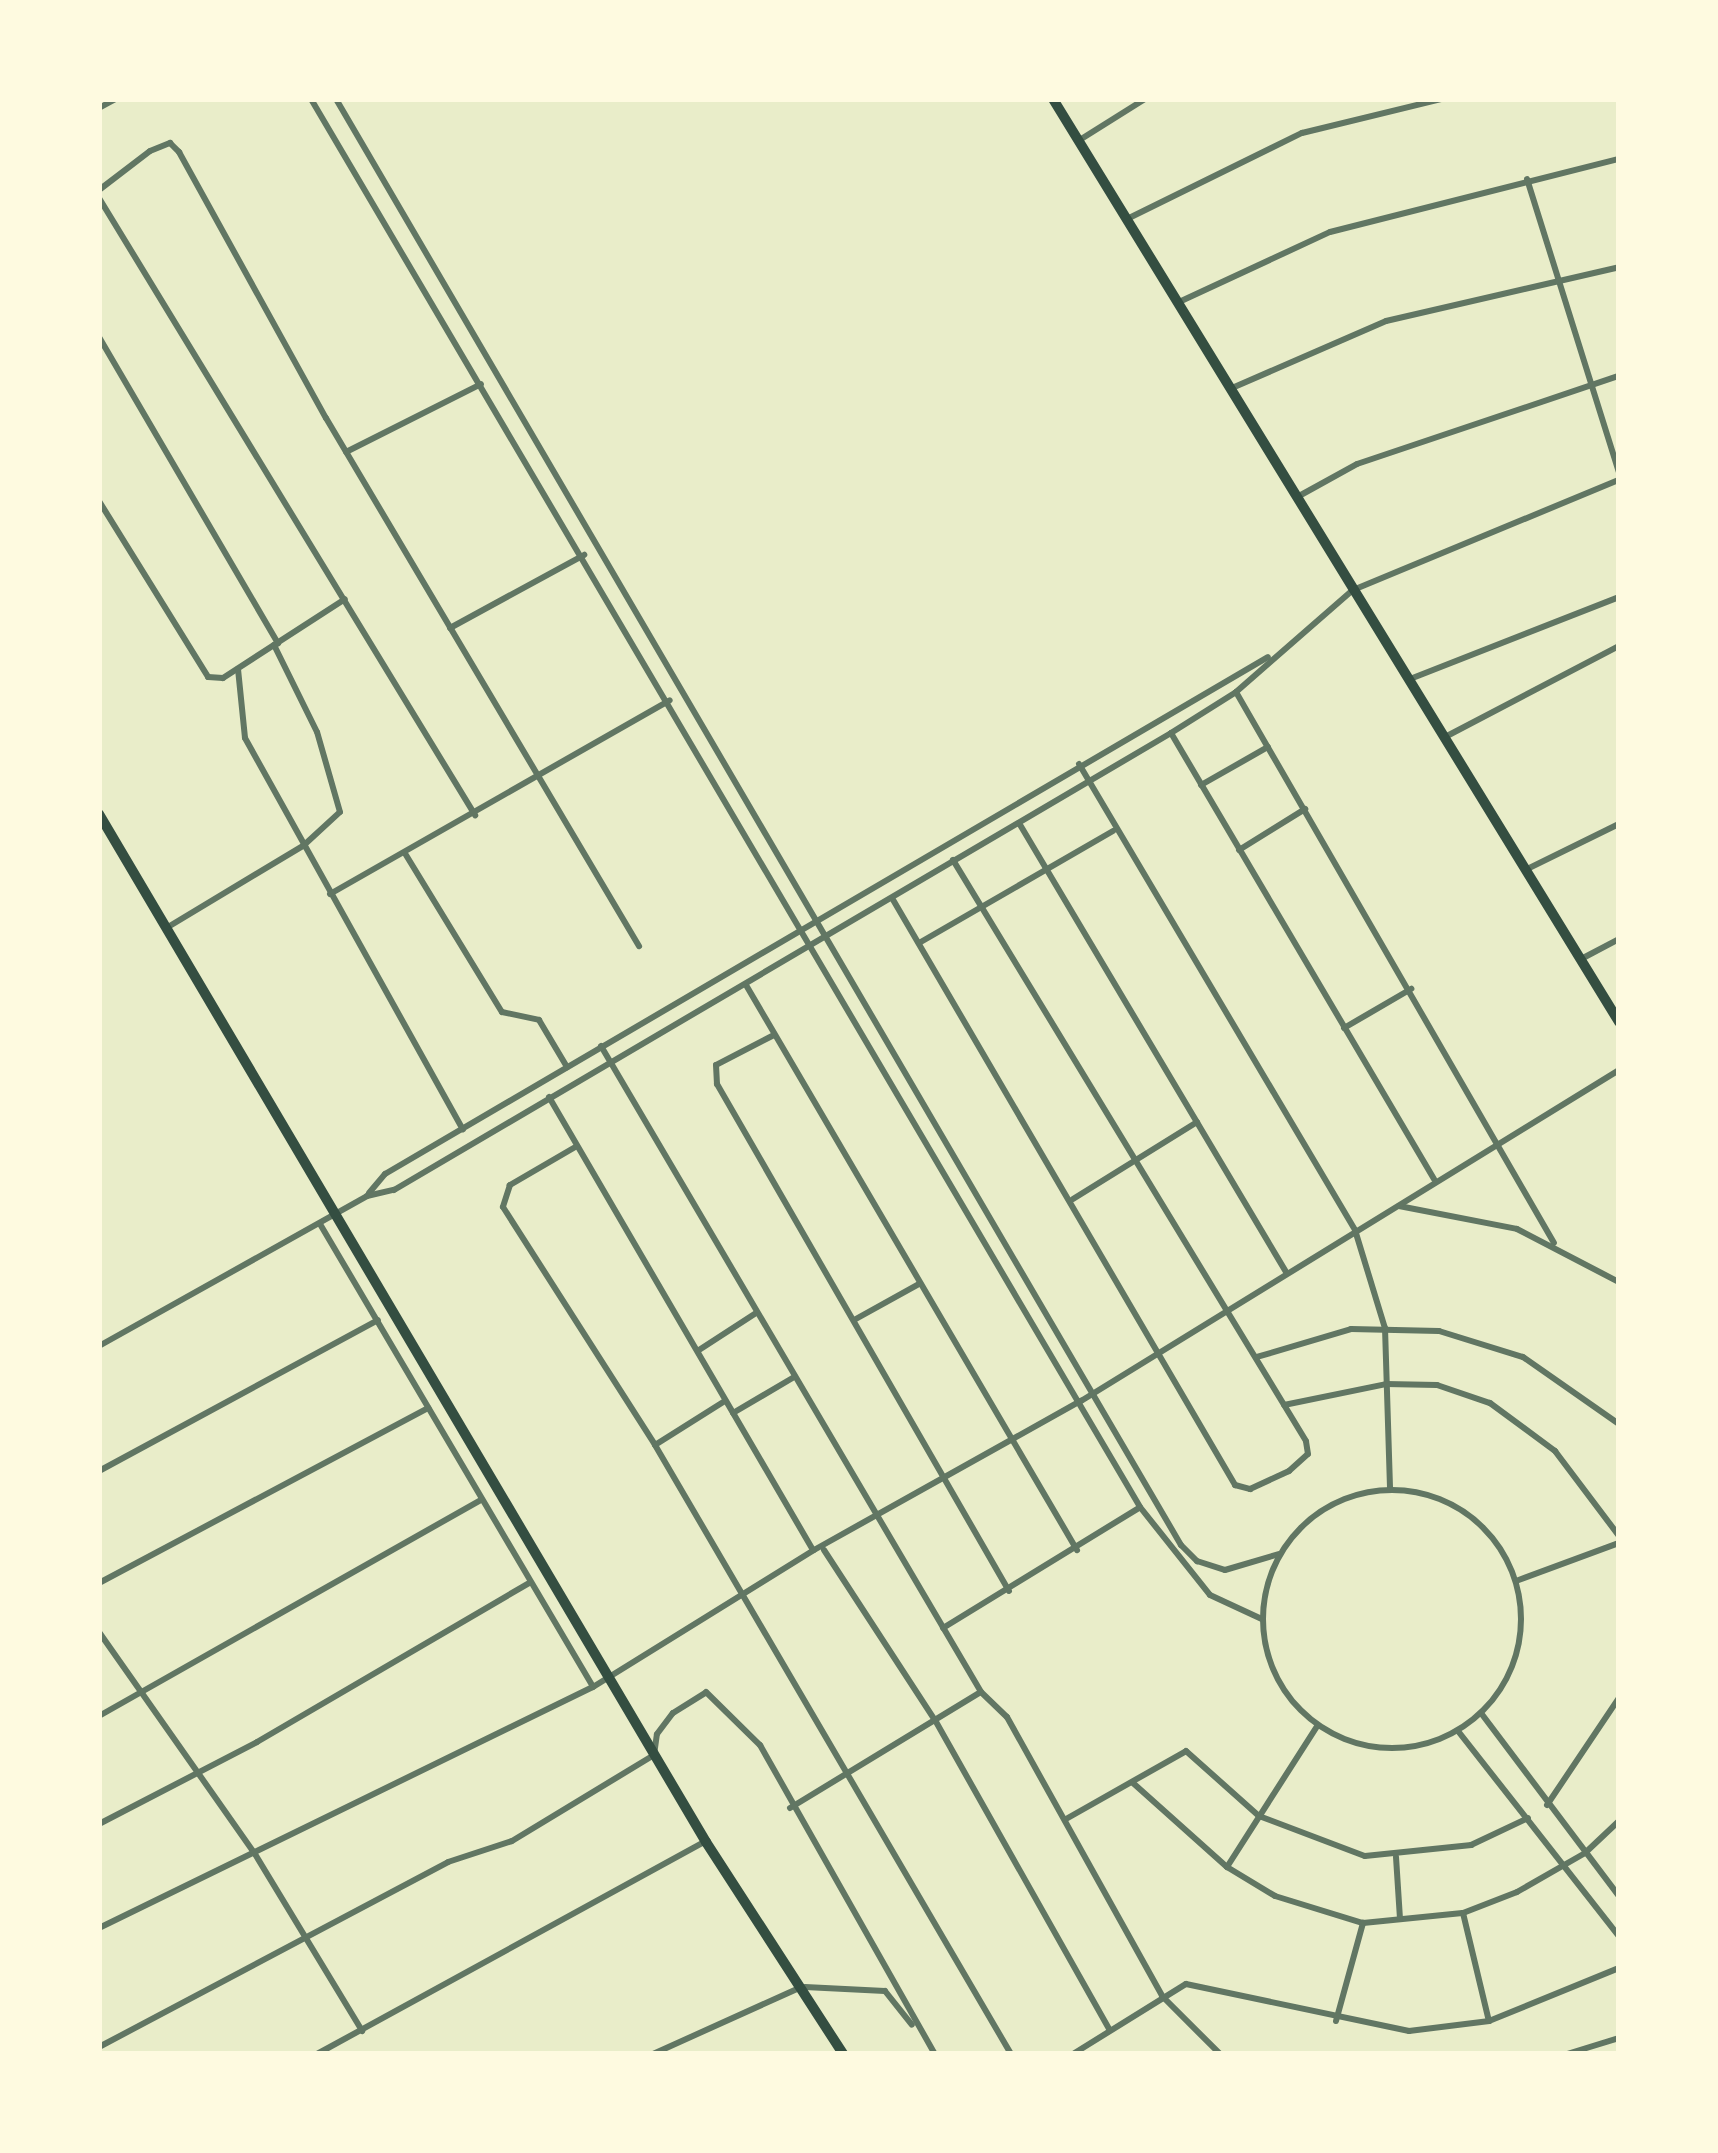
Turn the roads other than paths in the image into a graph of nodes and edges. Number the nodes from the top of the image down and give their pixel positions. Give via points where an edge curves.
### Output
1 (115, 99) edge
2 (311, 99) edge
3 (336, 99) edge
4 (1053, 99) edge
5 (1145, 99) edge
6 (1441, 99) edge
7 (99, 109) edge
8 (1078, 141) junction
9 (1619, 160) edge
10 (1527, 179) junction
11 (99, 194) edge
12 (1127, 219) junction
13 (1619, 267) edge
14 (1555, 282) junction
15 (1179, 302) junction
16 (99, 337) edge
17 (1619, 376) edge
18 (1588, 383) junction
19 (481, 384) junction
20 (1232, 388) junction
21 (346, 452) junction
22 (1619, 476) edge
23 (1299, 496) junction
24 (99, 500) edge
25 (584, 556) junction
26 (1353, 590) junction
27 (1619, 597) edge
28 (344, 599) junction
29 (450, 628) junction
30 (276, 644) junction
31 (1619, 646) edge
32 (1277, 654) junction
33 (238, 669) junction
34 (1406, 680) junction
35 (1236, 692) junction
36 (670, 700) junction
37 (1171, 733) junction
38 (1442, 739) junction
39 (1268, 747) junction
40 (1079, 764) junction
41 (542, 773) junction
42 (1087, 782) junction
43 (1201, 785) junction
44 (1305, 809) junction
45 (99, 814) edge
46 (476, 815) junction
47 (1019, 823) junction
48 (1619, 824) edge
49 (1114, 831) junction
50 (303, 846) junction
51 (1239, 850) junction
52 (406, 856) junction
53 (953, 860) junction
54 (1048, 871) junction
55 (1524, 871) junction
56 (330, 894) junction
57 (892, 898) junction
58 (984, 911) junction
59 (819, 918) junction
60 (168, 927) junction
61 (805, 928) junction
62 (830, 936) junction
63 (1619, 939) edge
64 (919, 943) junction
65 (814, 945) junction
66 (639, 946) dead end
67 (1580, 960) junction
68 (746, 985) junction
69 (1411, 989) junction
70 (1619, 1022) edge
71 (1344, 1028) junction
72 (773, 1035) junction
73 (601, 1046) junction
74 (610, 1062) junction
75 (567, 1066) junction
76 (1619, 1070) edge
77 (549, 1097) junction
78 (1197, 1122) junction
79 (463, 1129) junction
80 (1499, 1140) junction
81 (577, 1146) junction
82 (1137, 1161) junction
83 (1435, 1180) junction
84 (368, 1196) junction
85 (1073, 1199) junction
86 (1397, 1205) junction
87 (334, 1215) junction
88 (320, 1223) junction
89 (1355, 1229) junction
90 (1554, 1243) junction
91 (1286, 1272) junction
92 (1619, 1282) edge
93 (919, 1284) junction
94 (1223, 1310) junction
95 (756, 1313) junction
96 (378, 1320) junction
97 (854, 1320) junction
98 (1384, 1328) junction
99 (99, 1346) edge
100 (699, 1350) junction
101 (1156, 1352) junction
102 (1256, 1357) junction
103 (794, 1377) junction
104 (1386, 1384) junction
105 (1093, 1394) junction
106 (725, 1401) junction
107 (1081, 1401) junction
108 (1284, 1405) junction
109 (428, 1408) junction
110 (734, 1412) junction
111 (1619, 1424) edge
112 (1017, 1438) junction
113 (655, 1445) junction
114 (99, 1471) edge
115 (950, 1477) junction
116 (1390, 1489) junction
117 (481, 1500) junction
118 (1140, 1507) junction
119 (879, 1516) junction
120 (1619, 1539) edge
121 (814, 1550) junction
122 (824, 1550) junction
123 (1077, 1550) junction
124 (1279, 1554) junction
125 (1516, 1581) junction
126 (99, 1582) edge
127 (529, 1583) junction
128 (1009, 1591) junction
129 (742, 1595) junction
130 (1262, 1619) junction
131 (943, 1628) junction
132 (99, 1632) edge
133 (612, 1675) junction
134 (593, 1687) junction
135 (981, 1692) junction
136 (137, 1696) junction
137 (1619, 1698) edge
138 (1481, 1713) junction
139 (99, 1716) edge
140 (935, 1720) junction
141 (1317, 1726) junction
142 (1458, 1731) junction
143 (654, 1755) junction
144 (199, 1772) junction
145 (849, 1774) junction
146 (1133, 1783) junction
147 (1546, 1805) junction
148 (790, 1808) junction
149 (1259, 1816) junction
150 (1528, 1818) junction
151 (1066, 1819) junction
152 (1619, 1821) edge
153 (99, 1824) edge
154 (706, 1842) junction
155 (255, 1853) junction
156 (1585, 1853) junction
157 (1396, 1857) junction
158 (1565, 1866) junction
159 (1227, 1867) junction
160 (1619, 1896) edge
161 (1463, 1913) junction
162 (1400, 1921) junction
163 (1363, 1923) junction
164 (99, 1928) edge
165 (1619, 1936) edge
166 (303, 1945) junction
167 (1619, 1968) edge
168 (788, 1976) junction
169 (797, 1989) junction
170 (1162, 1996) junction
171 (1336, 2021) junction
172 (1490, 2021) junction
173 (1109, 2030) junction
174 (362, 2032) junction
175 (1619, 2038) edge
176 (99, 2047) edge
177 (932, 2050) edge
178 (317, 2054) edge
179 (653, 2054) edge
180 (843, 2054) edge
181 (1011, 2054) edge
182 (1073, 2054) edge
183 (1220, 2054) edge
184 (1567, 2054) edge

1 - 7 street
2 - 19 street
3 - 59 street
4 - 8 main road
5 - 8 street
6 - 12 street via 1302,134
8 - 12 main road
9 - 10 street
10 - 14 street
10 - 15 street via 1330,232
11 - 21 street via 150,151 174,146
11 - 28 street
12 - 15 main road
13 - 14 street
14 - 18 street
14 - 20 street via 1387,321
15 - 20 main road
16 - 30 street
17 - 18 street
18 - 22 street
18 - 23 street via 1357,464
19 - 21 street
19 - 25 street
20 - 23 main road
21 - 29 street
22 - 26 street
23 - 26 main road
24 - 33 street via 208,676
25 - 29 street
25 - 36 street
26 - 32 street
26 - 34 main road
27 - 34 street
28 - 30 street
28 - 46 street
29 - 41 street
30 - 33 street
30 - 50 street via 339,788 332,826
31 - 38 street
32 - 35 street
32 - 40 street
33 - 50 street via 244,738
34 - 38 main road
35 - 37 street
35 - 39 street
36 - 41 street
36 - 61 street
37 - 42 street
37 - 43 street
38 - 55 main road
39 - 43 street
39 - 44 street
40 - 42 street
40 - 59 street
41 - 46 street
41 - 66 street
42 - 47 street
42 - 49 street
43 - 51 street
44 - 51 street
44 - 69 street
45 - 60 main road
46 - 52 street
47 - 53 street
47 - 54 street
48 - 55 street
49 - 54 street
49 - 89 street
50 - 56 street
50 - 60 street
51 - 71 street
52 - 56 street
52 - 75 street via 502,1012 539,1020
53 - 57 street
53 - 58 street
54 - 58 street
54 - 78 street
55 - 67 main road
56 - 79 street
57 - 62 street
57 - 64 street
58 - 64 street
58 - 82 street
59 - 61 street
59 - 62 street
60 - 87 main road
61 - 65 street
61 - 73 street
62 - 65 street
62 - 105 street
63 - 67 street
64 - 85 street
65 - 68 street
65 - 107 street
67 - 70 main road
68 - 72 street
68 - 74 street
69 - 71 street
69 - 80 street
71 - 83 street
72 - 93 street
72 - 97 street via 716,1065 717,1084
73 - 74 street
73 - 75 street
74 - 77 street
74 - 95 street
75 - 79 street
76 - 80 street
77 - 81 street
77 - 84 street via 394,1190
78 - 82 street
78 - 91 street
79 - 84 street via 385,1174
80 - 83 street
80 - 90 street
81 - 100 street
81 - 113 street via 510,1185 503,1207
82 - 85 street
82 - 94 street
83 - 86 street
84 - 87 street
85 - 101 street
86 - 89 street
86 - 90 street via 1486,1220
87 - 88 street
87 - 133 main road
88 - 96 street
88 - 99 street
89 - 91 street
89 - 98 street
90 - 92 street
91 - 94 street
93 - 97 street
93 - 112 street
94 - 101 street
94 - 102 street
95 - 100 street
95 - 103 street
96 - 109 street
96 - 114 street
97 - 115 street
98 - 102 street via 1302,1340
98 - 104 street
98 - 111 street via 1439,1330 1523,1357
100 - 106 street
101 - 105 street
101 - 108 street via 1243,1489 1308,1454
102 - 108 street
103 - 110 street
103 - 119 street
104 - 108 street
104 - 116 street
104 - 120 street via 1437,1385 1490,1403 1555,1451
105 - 107 street
105 - 124 street via 1197,1561 1225,1570
106 - 110 street
106 - 113 street
107 - 112 street
107 - 118 street
109 - 117 street
109 - 126 street
110 - 121 street
112 - 115 street
112 - 123 street
113 - 129 street
115 - 119 street
115 - 128 street
116 - 124 street via 1346,1497 1308,1520
116 - 125 street via 1432,1495 1469,1514 1498,1544
117 - 127 street
117 - 136 street
118 - 123 street
118 - 130 street via 1210,1595
119 - 122 street
119 - 131 street
120 - 125 street
121 - 122 street
121 - 129 street
122 - 140 street
123 - 128 street
124 - 130 street
125 - 138 street via 1517,1652
127 - 134 street
127 - 144 street
128 - 131 street
129 - 133 street
129 - 145 street
130 - 141 street via 1271,1667
131 - 135 street
132 - 136 street
133 - 134 street
133 - 143 main road
134 - 155 street
135 - 140 street
135 - 151 street via 1007,1717
136 - 139 street
136 - 144 street
137 - 147 street
138 - 142 street
138 - 147 street
140 - 145 street
140 - 173 street
141 - 142 street via 1387,1749
141 - 149 street
142 - 150 street
143 - 148 street via 673,1713 706,1692 760,1745
143 - 154 main road
143 - 166 street via 512,1840 448,1862
144 - 153 street
144 - 155 street
145 - 148 street
145 - 181 street
146 - 149 street via 1173,1754 1191,1751
146 - 151 street
146 - 159 street
147 - 156 street
148 - 177 street
149 - 157 street via 1319,1844
149 - 159 street
150 - 157 street via 1471,1845
150 - 158 street
151 - 170 street
152 - 156 street
154 - 168 main road
154 - 174 street
155 - 164 street
155 - 166 street
156 - 158 street
156 - 160 street
157 - 162 street
158 - 161 street
158 - 165 street
159 - 163 street via 1275,1897
161 - 162 street
161 - 172 street
162 - 163 street
163 - 171 street
166 - 174 street
166 - 176 street
167 - 172 street
168 - 169 main road
168 - 177 street via 809,1990 885,1990
169 - 179 street
169 - 180 main road
170 - 171 street via 1197,1985
170 - 173 street
170 - 183 street
171 - 172 street via 1409,2031
173 - 182 street
174 - 178 street
175 - 184 street

